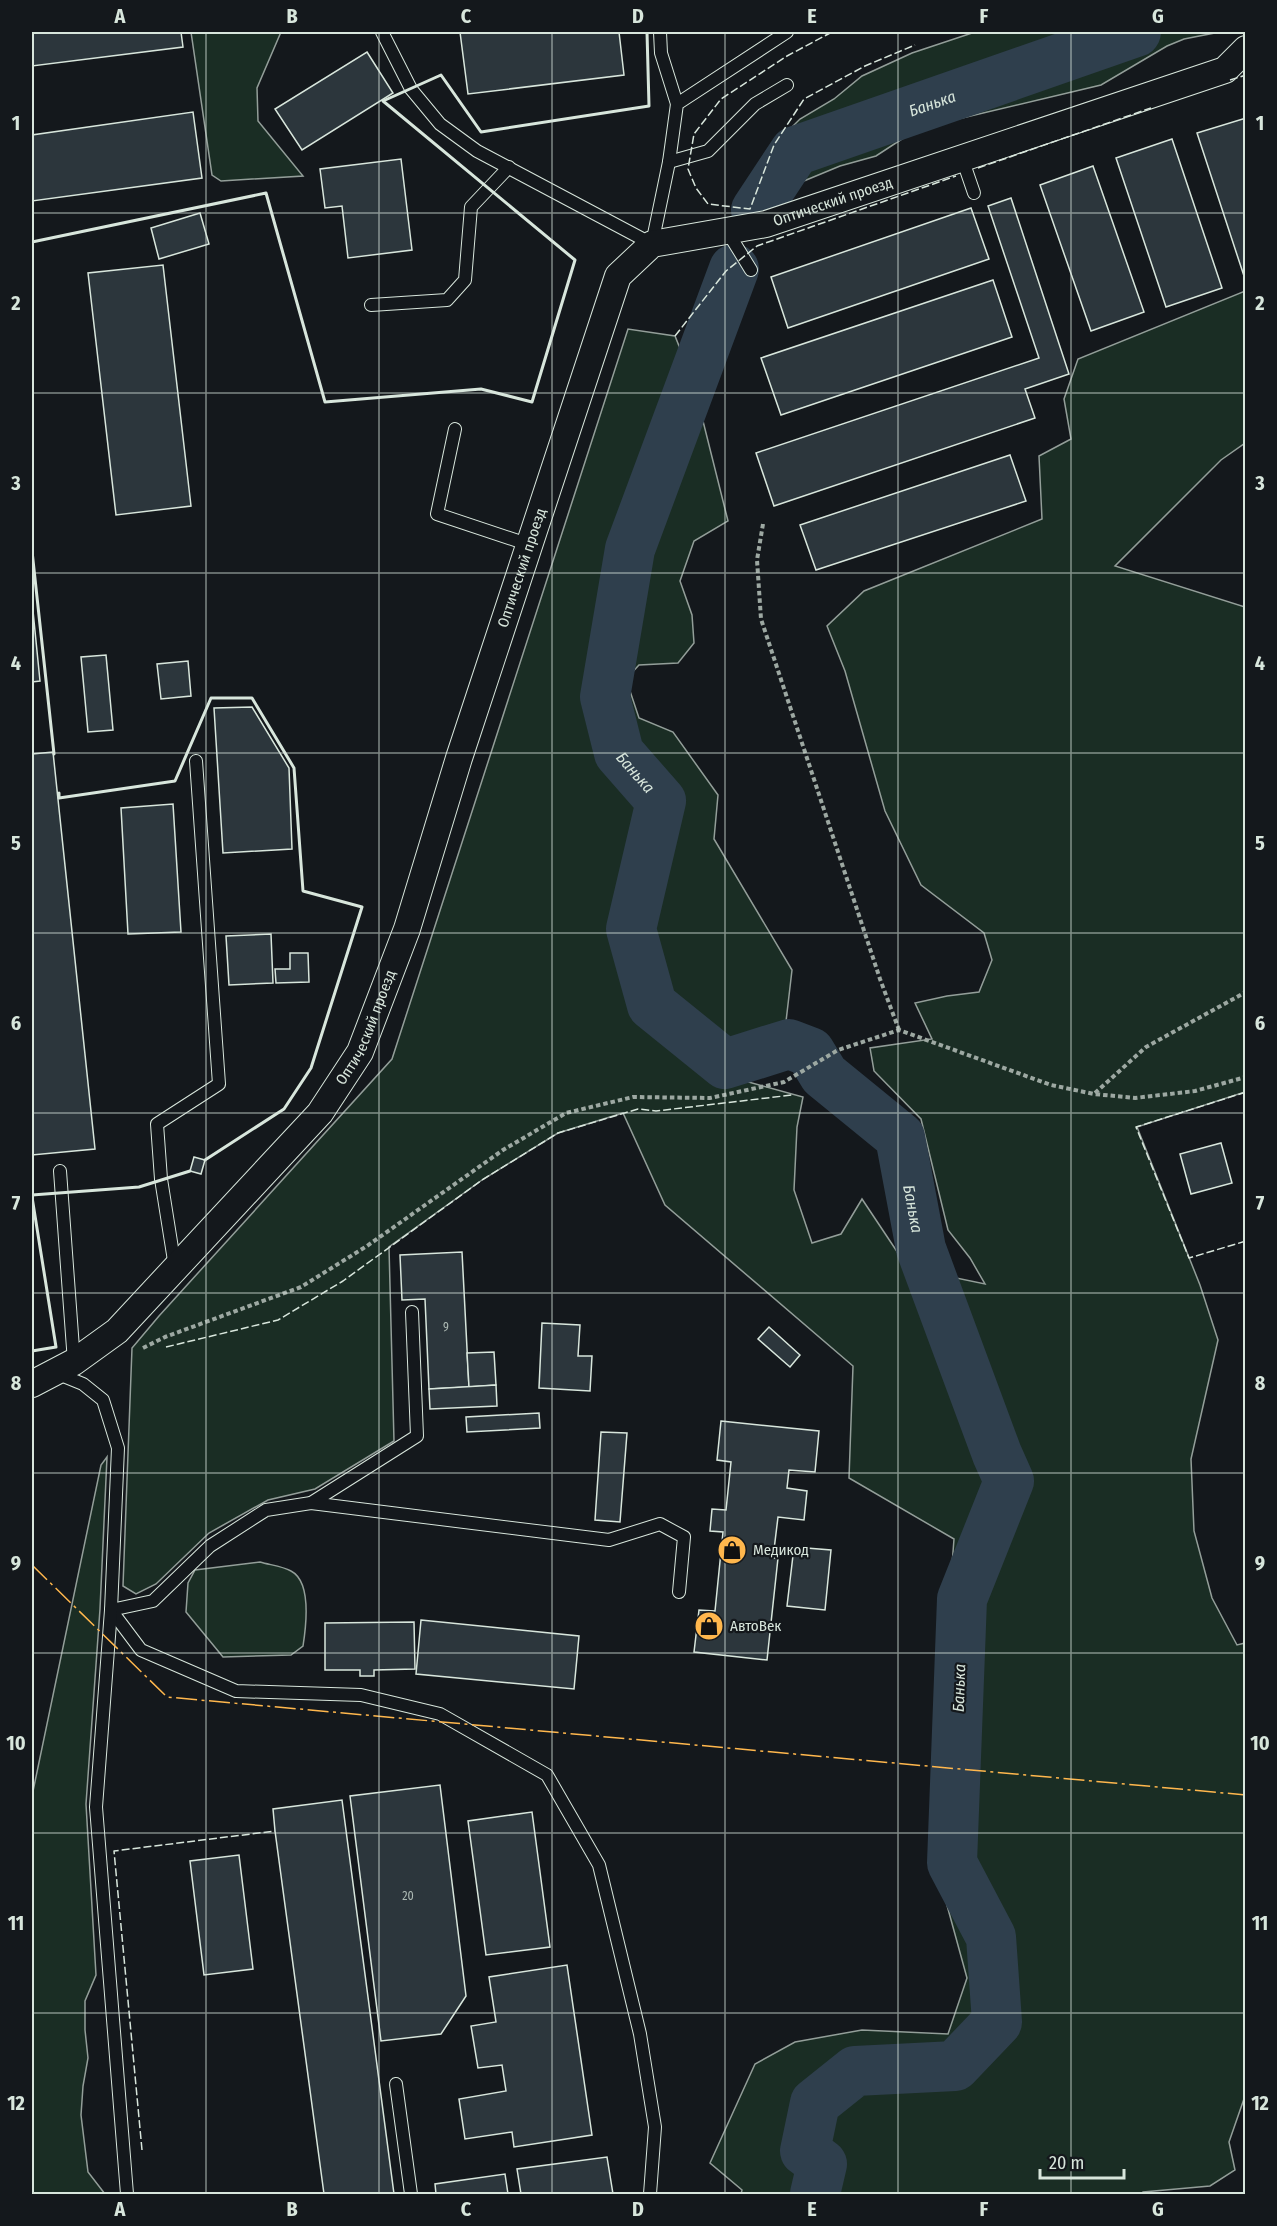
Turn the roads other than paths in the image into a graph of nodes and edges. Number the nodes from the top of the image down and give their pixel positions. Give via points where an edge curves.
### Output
1 (382, 32) edge
2 (660, 32) edge
3 (788, 32) edge
4 (1245, 49) edge
5 (787, 86) dead end
6 (677, 104) junction
7 (962, 158) junction
8 (669, 162) junction
9 (509, 167) junction
10 (974, 193) dead end
11 (727, 231) junction
12 (652, 244) junction
13 (751, 270) dead end
14 (371, 305) dead end
15 (455, 429) dead end
16 (530, 545) junction
17 (196, 761) dead end
18 (60, 1171) dead end
19 (175, 1268) junction
20 (412, 1312) dead end
21 (65, 1367) junction
22 (32, 1384) edge
23 (311, 1503) junction
24 (679, 1592) dead end
25 (111, 1610) junction
26 (396, 2084) dead end
27 (127, 2194) edge
28 (411, 2194) edge
29 (650, 2194) edge

1 - 9 lane via 411,89 440,124 477,151
2 - 6 lane via 661,53
3 - 6 lane
4 - 7 street, Оптический проезд via 1226,70
5 - 8 lane via 755,104 708,151
6 - 8 lane
7 - 10 lane
7 - 11 street, Оптический проезд via 766,224
8 - 12 lane
9 - 12 lane
9 - 14 lane via 471,207 465,280 447,300
11 - 12 street, Оптический проезд
11 - 13 lane
12 - 16 street, Оптический проезд via 618,276
15 - 16 lane via 437,514
16 - 19 street, Оптический проезд via 407,929 360,1052 320,1113
17 - 19 lane via 219,1084 158,1124 161,1179
18 - 21 lane
19 - 21 street, Оптический проезд via 117,1331
20 - 23 lane via 417,1436
21 - 22 street, Оптический проезд
21 - 25 lane via 103,1400 118,1448
23 - 24 lane via 609,1540 660,1524 684,1538
23 - 25 lane via 266,1510 210,1546 153,1602
25 - 27 lane via 96,1807
25 - 29 lane via 141,1650 236,1691 361,1695 440,1714 547,1775 599,1865 640,2034 655,2127
26 - 28 lane

